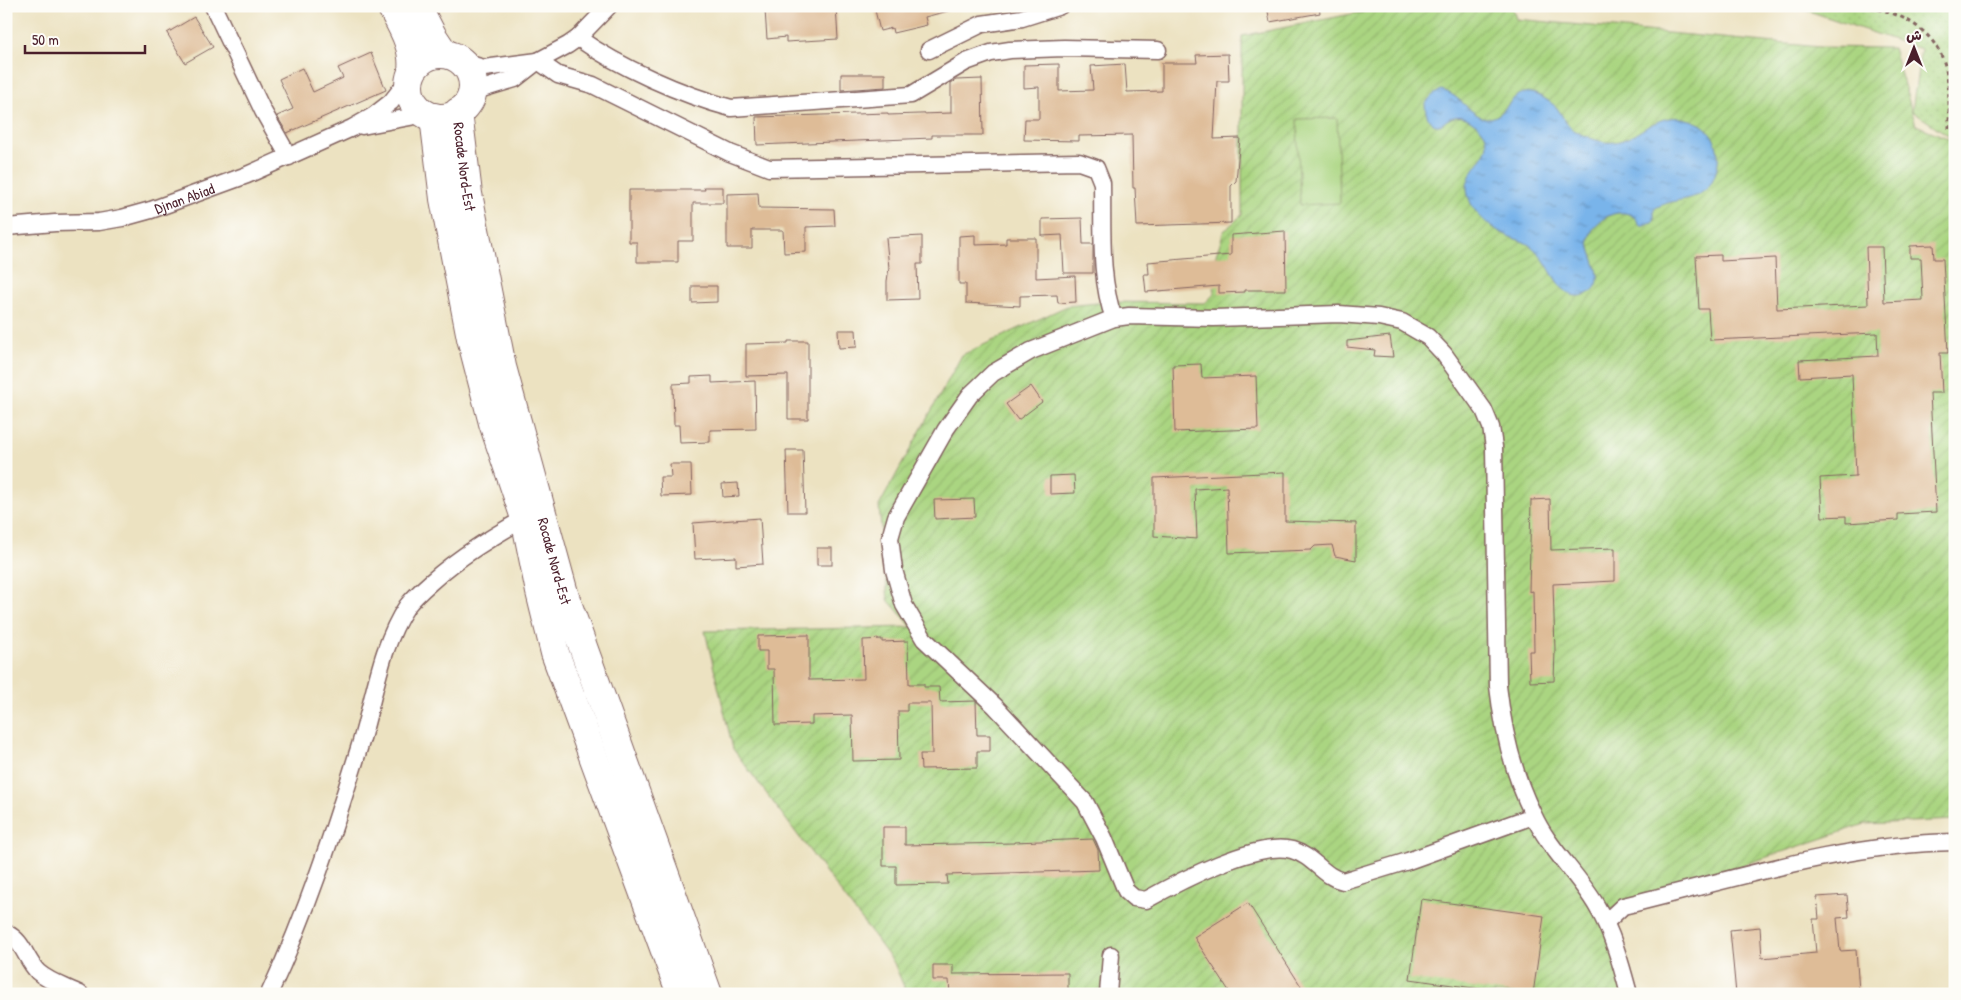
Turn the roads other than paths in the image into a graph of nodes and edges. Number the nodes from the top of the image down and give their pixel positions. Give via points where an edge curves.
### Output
1 (213, 6) edge
2 (391, 6) edge
3 (417, 6) edge
4 (609, 6) edge
5 (1060, 6) edge
6 (578, 38) junction
7 (929, 50) dead end
8 (1158, 50) dead end
9 (455, 58) junction
10 (538, 61) junction
11 (411, 75) junction
12 (448, 109) junction
13 (352, 128) junction
14 (288, 157) junction
15 (6, 227) edge
16 (1114, 318) junction
17 (525, 518) junction
18 (1533, 816) junction
19 (1955, 842) edge
20 (1606, 922) junction
21 (6, 933) edge
22 (1111, 955) dead end
23 (80, 994) edge
24 (269, 994) edge
25 (680, 994) edge
26 (708, 994) edge
27 (1108, 994) edge
28 (1629, 994) edge

1 - 14 street
2 - 11 highway via 410,45 413,59
3 - 9 highway via 437,44 444,53
4 - 6 street
5 - 7 street via 1022,18 982,24
6 - 8 street via 593,49 648,76 731,108 912,95 966,62 1010,50
6 - 10 street
9 - 10 street via 484,68
9 - 11 highway via 439,54 423,59
9 - 12 highway via 471,75
10 - 12 street via 515,79
10 - 16 street via 558,75 593,85 730,153 769,168 1079,162 1096,168 1102,183 1105,281
11 - 12 highway via 410,96 414,103
11 - 13 street via 391,102
12 - 13 street
12 - 17 highway, Rocade Nord-Est via 444,199 471,338 493,423
12 - 26 highway, Rocade Nord-Est via 502,367 565,596
13 - 14 street, Djnan Abiad
14 - 15 street, Djnan Abiad via 247,175 122,218
16 - 18 street via 1339,314 1379,317 1402,322 1428,337 1444,354 1484,410 1491,427 1498,686 1502,722 1516,774
16 - 18 street via 1031,351 993,373 970,395 946,429 896,517 890,538 894,570 904,605 924,639 994,706 1085,802 1126,890 1134,898 1146,900 1246,853 1276,848 1307,855 1333,879 1343,881
17 - 24 street via 475,547 443,571 408,606 392,634 318,879
17 - 25 highway, Rocade Nord-Est via 555,653
18 - 20 street
19 - 20 street via 1917,843 1809,860 1623,906
20 - 28 street
21 - 23 street via 18,941 38,972
22 - 27 street

